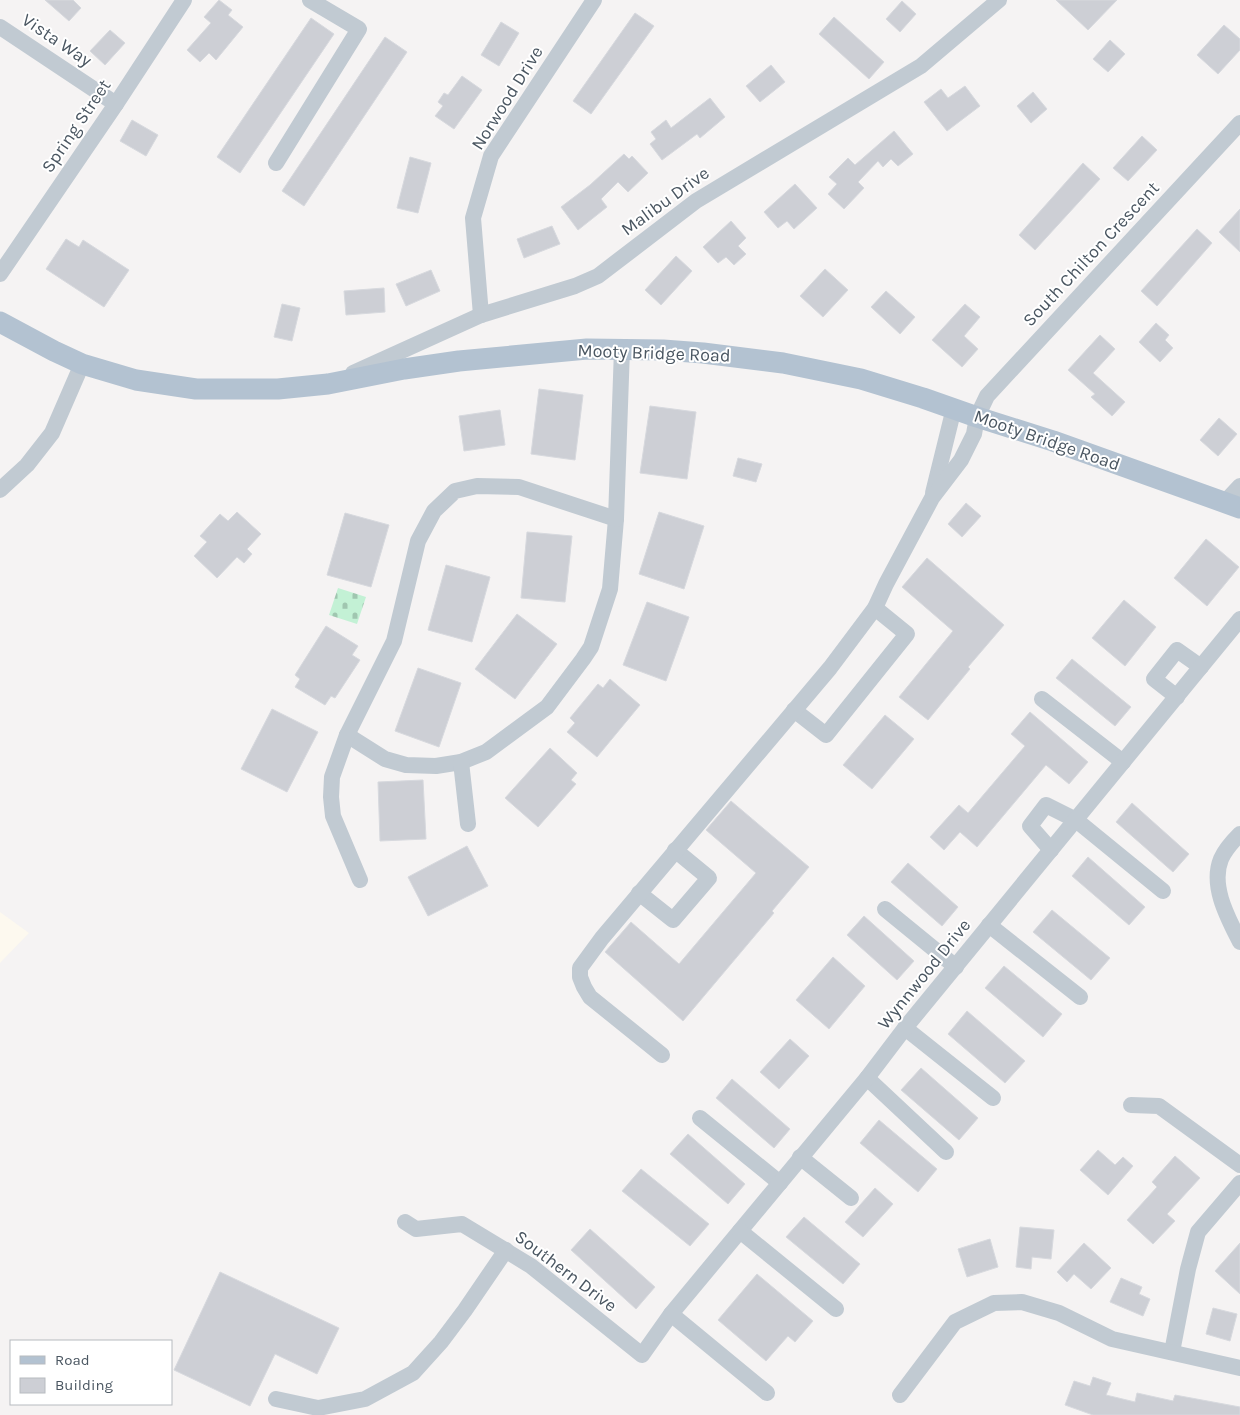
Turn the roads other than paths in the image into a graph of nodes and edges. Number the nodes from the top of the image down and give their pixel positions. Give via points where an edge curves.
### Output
1 (184, 0) edge
2 (310, 0) edge
3 (594, 0) edge
4 (998, 0) edge
5 (0, 27) edge
6 (116, 104) junction
7 (1240, 122) edge
8 (276, 163) dead end
9 (0, 274) edge
10 (481, 315) junction
11 (0, 322) edge
12 (622, 349) junction
13 (82, 364) junction
14 (328, 384) junction
15 (954, 408) junction
16 (977, 417) junction
17 (1240, 486) edge
18 (0, 490) edge
19 (932, 498) junction
20 (1233, 505) edge
21 (616, 519) junction
22 (875, 608) junction
23 (1240, 619) edge
24 (1201, 667) junction
25 (1177, 697) junction
26 (1042, 699) dead end
27 (794, 710) junction
28 (347, 735) junction
29 (461, 762) junction
30 (1123, 762) junction
31 (1076, 820) junction
32 (468, 824) dead end
33 (1240, 834) edge
34 (675, 850) junction
35 (1051, 850) junction
36 (360, 880) dead end
37 (1163, 891) dead end
38 (639, 893) junction
39 (886, 908) dead end
40 (990, 925) junction
41 (1240, 942) edge
42 (956, 966) junction
43 (1080, 997) dead end
44 (905, 1028) junction
45 (662, 1055) dead end
46 (867, 1078) junction
47 (993, 1098) dead end
48 (1131, 1105) dead end
49 (700, 1118) dead end
50 (946, 1152) dead end
51 (800, 1156) junction
52 (1240, 1165) edge
53 (780, 1183) junction
54 (1240, 1183) edge
55 (851, 1198) dead end
56 (405, 1222) dead end
57 (740, 1230) junction
58 (506, 1250) junction
59 (836, 1309) dead end
60 (671, 1314) junction
61 (1172, 1352) junction
62 (642, 1355) joint
63 (1240, 1368) edge
64 (767, 1393) dead end
65 (900, 1395) dead end
66 (276, 1398) dead end

1 - 6 street, Spring Street
2 - 8 street via 359,29
3 - 10 street, Norwood Drive via 492,156 473,218
4 - 10 street, Malibu Drive via 921,66 696,201 598,276
5 - 6 street, Vista Way
6 - 9 street, Spring Street
7 - 16 street, South Chilton Crescent via 988,396
10 - 14 street, Malibu Drive
11 - 13 main road, Mooty Bridge Road
12 - 14 main road, Mooty Bridge Road via 547,352 459,361
12 - 15 main road, Mooty Bridge Road via 703,353 783,363 861,379
12 - 21 street
13 - 14 main road, Mooty Bridge Road via 136,380 196,389 278,390
13 - 18 street via 52,432 27,465
15 - 16 main road, Mooty Bridge Road
15 - 19 street
16 - 19 street, South Chilton Crescent via 974,434 961,460
16 - 20 main road, Mooty Bridge Road
17 - 20 street
19 - 22 street
21 - 28 street via 519,487 476,486 454,490 434,511 418,541 394,641
21 - 29 street via 610,589 591,648 547,707 486,752
22 - 27 street
22 - 27 street via 907,634 826,735
23 - 24 street, Wynnwood Drive
24 - 25 street, Wynnwood Drive
24 - 25 street via 1177,650 1154,679
25 - 30 street, Wynnwood Drive
26 - 30 street
27 - 34 street
28 - 29 street via 385,759 406,765 436,766
28 - 36 street via 332,778 331,797 333,816
29 - 32 street
30 - 31 street, Wynnwood Drive
31 - 35 street, Wynnwood Drive
31 - 35 street via 1046,805 1030,826
31 - 37 street
33 - 41 street via 1222,858 1218,876 1227,916
34 - 38 street
34 - 38 street via 709,878 672,920
35 - 40 street, Wynnwood Drive
38 - 45 street via 580,968 580,978 590,997
39 - 42 street
40 - 42 street, Wynnwood Drive
40 - 43 street
42 - 44 street, Wynnwood Drive
44 - 46 street, Wynnwood Drive
44 - 47 street
46 - 50 street
46 - 51 street, Wynnwood Drive
48 - 52 street via 1159,1106
49 - 53 street
51 - 53 street, Wynnwood Drive
51 - 55 street
53 - 57 street, Wynnwood Drive
54 - 61 street via 1198,1232
56 - 58 street, Southern Drive via 416,1229 462,1224
57 - 59 street
57 - 60 street, Wynnwood Drive
58 - 62 street, Southern Drive via 531,1266
58 - 66 street via 460,1316 413,1373 365,1399 318,1408
60 - 62 street, Wynnwood Drive
60 - 64 street
61 - 63 street
61 - 65 street via 1112,1338 1059,1313 1022,1302 994,1302 955,1322

